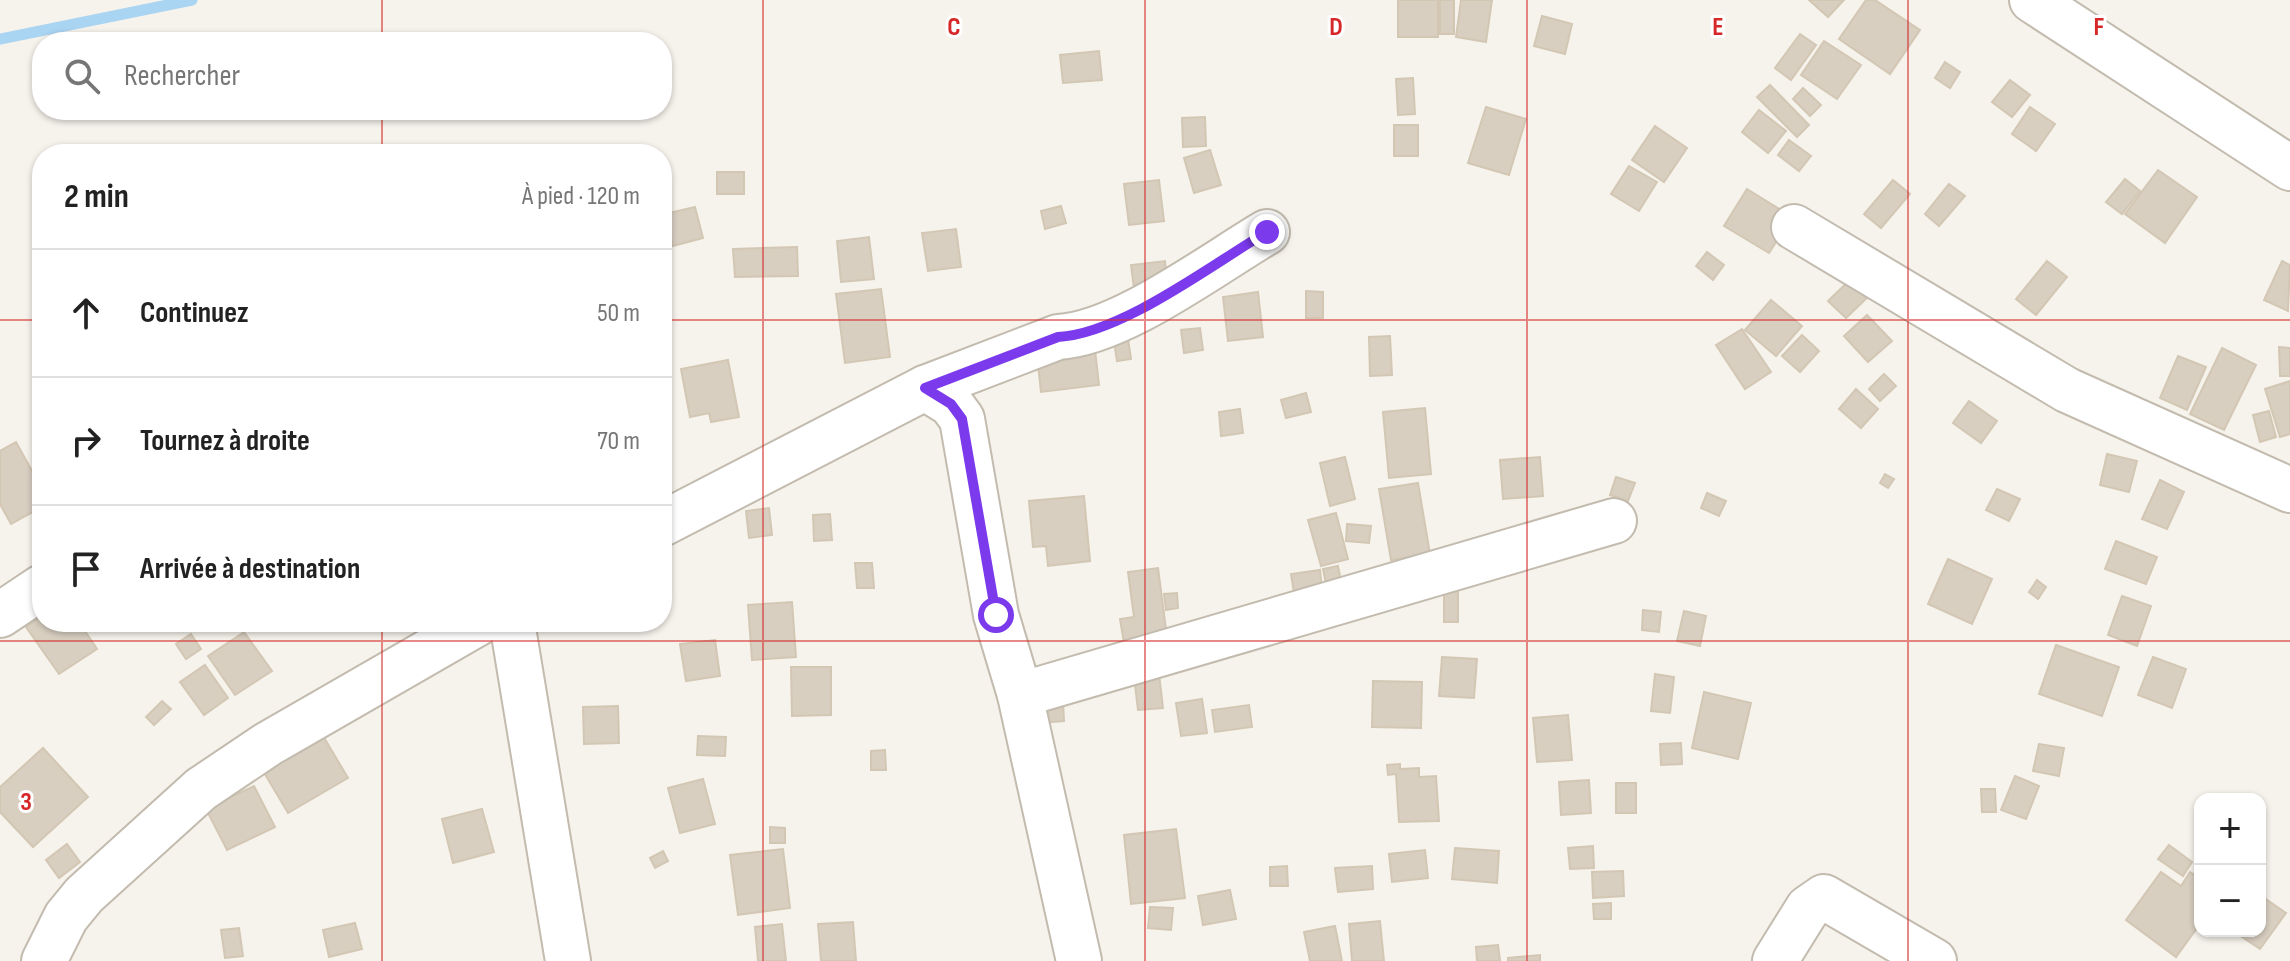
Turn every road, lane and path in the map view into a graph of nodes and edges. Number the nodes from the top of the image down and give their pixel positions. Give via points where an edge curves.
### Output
1 (2032, 0) edge
2 (2290, 168) edge
3 (1794, 227) dead end
4 (1267, 232) dead end
5 (925, 388) junction
6 (2290, 490) edge
7 (672, 519) edge
8 (1614, 521) dead end
9 (32, 594) edge
10 (0, 615) edge
11 (463, 632) edge
12 (514, 632) edge
13 (1020, 695) junction
14 (44, 961) edge
15 (568, 961) edge
16 (1079, 961) edge
17 (1775, 961) edge
18 (1934, 961) edge

1 - 2 street
3 - 6 street via 2067,390
4 - 5 street via 1127,315
5 - 7 street
5 - 13 street via 951,404 962,419 996,615
8 - 13 street
9 - 10 street
11 - 14 street via 268,744 201,789 84,895
12 - 15 street
13 - 16 street
17 - 18 street via 1808,908 1824,897

